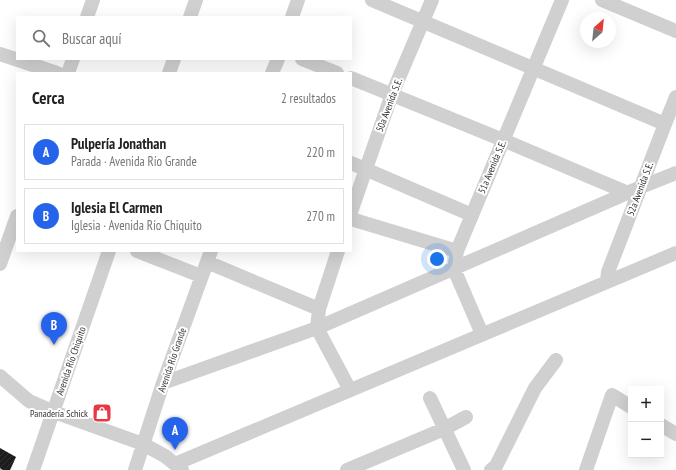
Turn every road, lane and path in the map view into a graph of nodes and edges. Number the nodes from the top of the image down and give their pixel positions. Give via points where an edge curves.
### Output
1 (93, 0) edge
2 (196, 0) edge
3 (298, 0) edge
4 (372, 0) edge
5 (432, 0) edge
6 (562, 0) edge
7 (602, 0) edge
8 (87, 16) edge
9 (190, 16) edge
10 (292, 16) edge
11 (423, 22) junction
12 (676, 31) edge
13 (0, 54) edge
14 (16, 59) edge
15 (18, 60) edge
16 (73, 60) edge
17 (174, 60) edge
18 (278, 60) edge
19 (304, 60) edge
20 (533, 68) junction
21 (54, 72) edge
22 (68, 72) edge
23 (169, 72) edge
24 (272, 72) edge
25 (334, 72) edge
26 (352, 78) edge
27 (392, 94) junction
28 (676, 97) edge
29 (665, 124) junction
30 (503, 140) junction
31 (352, 164) edge
32 (365, 170) junction
33 (676, 173) edge
34 (641, 187) junction
35 (628, 193) junction
36 (352, 209) edge
37 (472, 215) junction
38 (16, 219) edge
39 (352, 219) edge
40 (457, 251) junction
41 (108, 252) edge
42 (140, 252) edge
43 (338, 252) edge
44 (676, 253) edge
45 (209, 256) edge
46 (0, 264) edge
47 (454, 269) junction
48 (201, 276) junction
49 (607, 281) junction
50 (319, 309) junction
51 (317, 328) junction
52 (482, 334) junction
53 (556, 360) dead end
54 (0, 376) edge
55 (163, 383) junction
56 (350, 390) junction
57 (430, 398) dead end
58 (628, 405) edge
59 (54, 412) junction
60 (466, 417) dead end
61 (664, 427) edge
62 (444, 428) junction
63 (676, 434) edge
64 (144, 444) junction
65 (179, 467) edge
66 (33, 470) edge
67 (135, 470) edge
68 (347, 470) edge
69 (464, 470) edge
70 (491, 470) edge
71 (586, 470) edge

1 - 8 street
2 - 9 street
3 - 10 street
4 - 11 street
5 - 11 street, 50a Avenida S.E.
6 - 20 street, 51a Avenida S.E.
7 - 12 street
11 - 20 street
11 - 27 street, 50a Avenida S.E.
13 - 14 street
15 - 21 street
16 - 22 street
17 - 23 street
18 - 24 street
19 - 25 street
20 - 29 street
20 - 30 street, 51a Avenida S.E.
26 - 27 street
27 - 30 street
27 - 32 street, 50a Avenida S.E.
28 - 29 street, 52a Avenida S.E.
29 - 34 street, 52a Avenida S.E.
30 - 35 street
30 - 37 street, 51a Avenida S.E.
31 - 32 street
32 - 36 street, 50a Avenida S.E.
32 - 37 street
33 - 34 street
34 - 35 street
34 - 49 street, 52a Avenida S.E. via 608,272
35 - 47 street
37 - 40 street, 51a Avenida S.E.
38 - 46 street
39 - 40 street
40 - 47 street, 51a Avenida S.E.
41 - 59 street, Avenida Río Chiquito
42 - 48 street
43 - 50 street
44 - 49 street
45 - 48 street, Avenida Río Grande
45 - 50 street
47 - 51 street
47 - 52 street
48 - 55 street, Avenida Río Grande
49 - 52 street
50 - 51 street
51 - 55 street
51 - 56 street
52 - 56 street
53 - 70 street via 535,388 496,466
54 - 59 street via 29,401
55 - 64 street, Avenida Río Grande
56 - 65 street
57 - 62 street
58 - 71 street via 612,395
59 - 64 street
59 - 66 street, Avenida Río Chiquito
60 - 62 street
61 - 63 street
62 - 68 street
62 - 69 street
64 - 65 street
64 - 67 street, Avenida Río Grande

